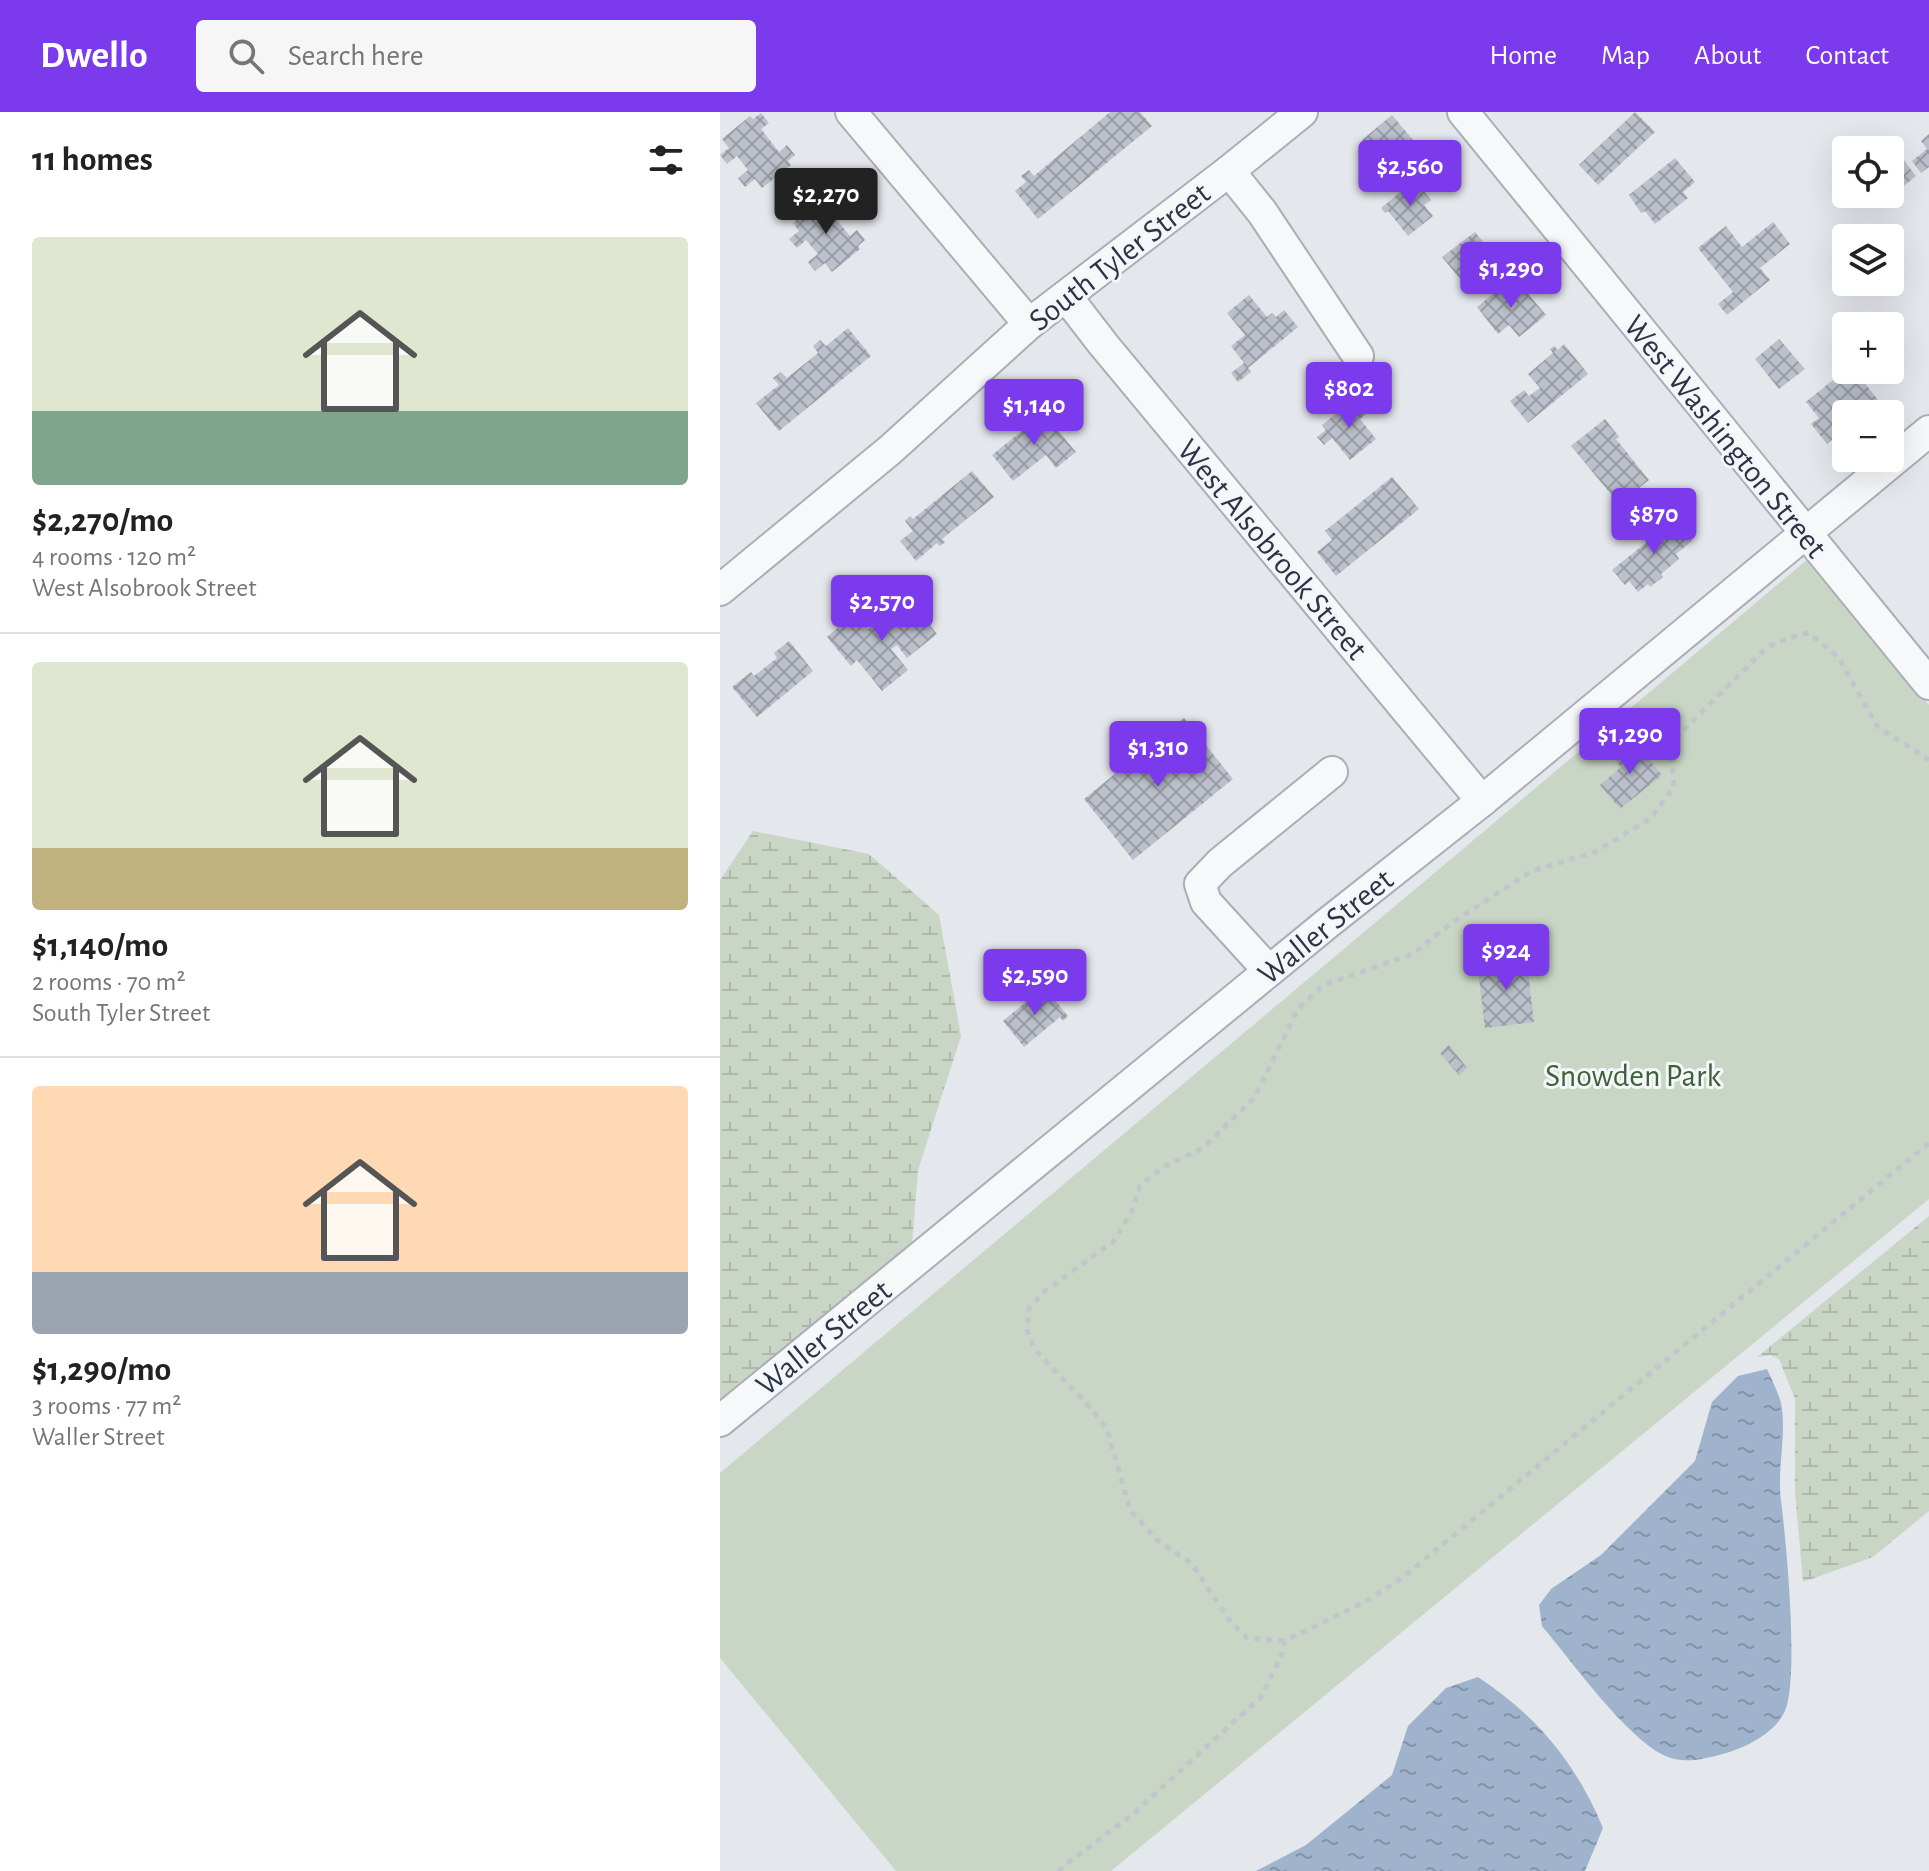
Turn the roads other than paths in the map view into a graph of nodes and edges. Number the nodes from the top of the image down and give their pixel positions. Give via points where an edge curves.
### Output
1 (851, 112) edge
2 (1302, 112) edge
3 (1463, 112) edge
4 (1229, 171) junction
5 (1066, 296) junction
6 (1029, 324) junction
7 (1358, 356) dead end
8 (1929, 431) edge
9 (1804, 532) junction
10 (724, 580) edge
11 (1929, 684) edge
12 (1332, 772) dead end
13 (1482, 801) junction
14 (1269, 971) junction
15 (720, 1421) edge

1 - 6 street
2 - 4 street, South Tyler Street
3 - 9 street, West Washington Street
4 - 5 street, South Tyler Street
4 - 7 street
5 - 6 street, South Tyler Street
5 - 13 street, West Alsobrook Street
6 - 10 street, South Tyler Street via 890,450
8 - 9 street, Waller Street
9 - 11 street, West Washington Street
9 - 13 street, Waller Street
12 - 14 street via 1200,884 1206,902
13 - 14 street, Waller Street
14 - 15 street, Waller Street

